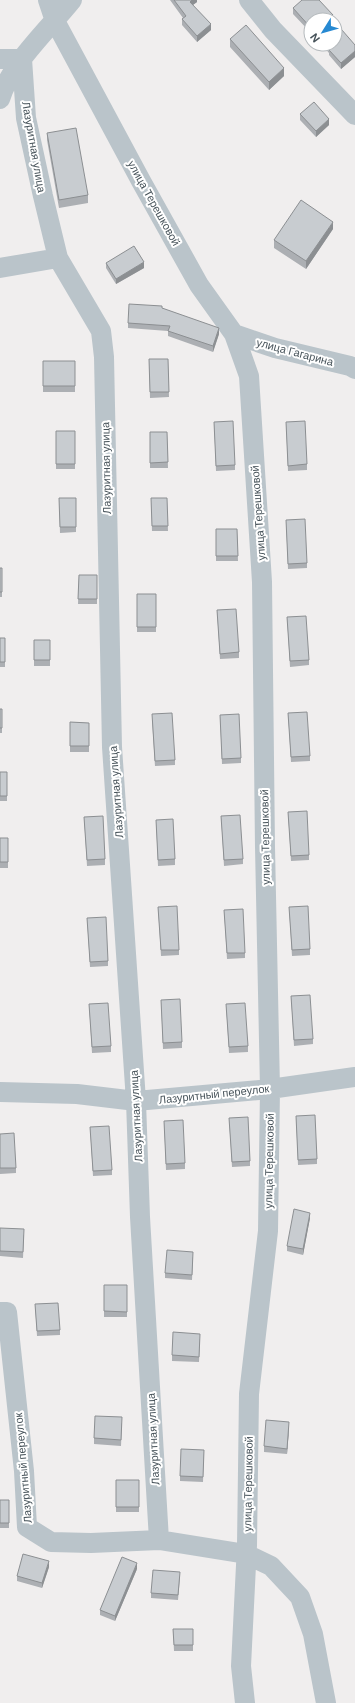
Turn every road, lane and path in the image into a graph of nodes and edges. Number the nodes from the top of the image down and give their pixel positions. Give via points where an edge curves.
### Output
1 (48, 0) edge
2 (72, 0) edge
3 (249, 0) edge
4 (55, 21) junction
5 (0, 59) edge
6 (22, 59) junction
7 (0, 99) edge
8 (355, 115) edge
9 (58, 258) junction
10 (0, 268) edge
11 (234, 334) junction
12 (355, 369) edge
13 (355, 1077) edge
14 (270, 1089) junction
15 (0, 1092) edge
16 (136, 1102) junction
17 (0, 1312) edge
18 (159, 1540) junction
19 (246, 1554) junction
20 (245, 1703) edge
21 (326, 1703) edge

1 - 4 street, улица Терешковой
2 - 4 street
3 - 8 street via 273,30
4 - 6 street
4 - 11 street, улица Терешковой via 199,285
5 - 6 street
6 - 7 street
6 - 9 street, Лазуритная улица via 26,118
9 - 10 street
9 - 16 street, Лазуритная улица via 101,331 104,357 112,747
11 - 12 street, улица Гагарина via 275,348
11 - 14 street, улица Терешковой via 249,376 262,582 264,847
13 - 14 street, Лазуритный переулок
14 - 16 street, Лазуритный переулок
14 - 19 street, улица Терешковой via 268,1231 249,1394
15 - 16 street, Лазуритный переулок via 77,1094
16 - 18 street, Лазуритная улица via 140,1217
17 - 18 street, Лазуритный переулок via 7,1312 24,1471 27,1527 51,1542
18 - 19 street, Лазуритный переулок
19 - 20 street, улица Терешковой via 241,1666
19 - 21 street, Лазуритный переулок via 271,1566 300,1597 313,1634

